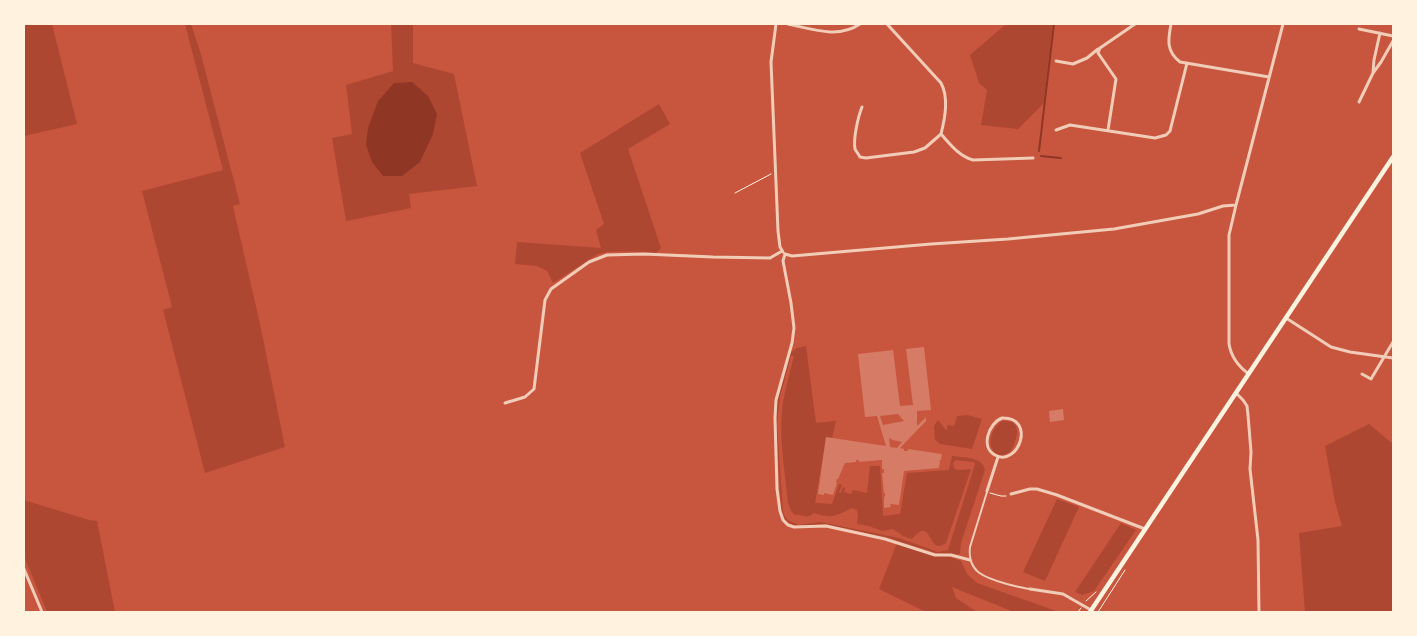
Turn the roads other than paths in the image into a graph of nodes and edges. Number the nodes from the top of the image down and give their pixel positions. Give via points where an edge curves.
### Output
1 (776, 24) edge
2 (788, 24) edge
3 (860, 24) edge
4 (888, 24) edge
5 (1135, 24) edge
6 (1171, 24) edge
7 (1283, 24) edge
8 (1359, 29) dead end
9 (1380, 33) junction
10 (1393, 36) edge
11 (1393, 41) edge
12 (1100, 48) junction
13 (1056, 61) dead end
14 (1187, 63) junction
15 (1374, 73) junction
16 (1269, 77) junction
17 (1359, 102) dead end
18 (862, 107) dead end
19 (1056, 130) dead end
20 (1108, 130) junction
21 (941, 134) junction
22 (1393, 157) edge
23 (1033, 158) dead end
24 (1236, 205) junction
25 (784, 253) junction
26 (1286, 318) junction
27 (1393, 342) edge
28 (1384, 356) junction
29 (1393, 358) edge
30 (1248, 374) junction
31 (1362, 374) dead end
32 (1236, 393) junction
33 (505, 403) dead end
34 (998, 457) junction
35 (988, 492) joint
36 (1011, 494) road end
37 (1145, 529) junction
38 (970, 560) junction
39 (24, 569) edge
40 (1030, 589) joint
41 (1091, 611) edge
42 (42, 612) edge
43 (1259, 612) edge

1 - 25 street via 771,62 778,231
2 - 3 street via 828,33
4 - 21 street via 945,90
5 - 12 street
6 - 14 street via 1168,45 1174,57
7 - 16 street
8 - 9 street
9 - 10 street
9 - 15 street
11 - 15 street
12 - 13 street via 1073,64
12 - 20 street via 1098,53 1116,79
14 - 16 street
14 - 20 street via 1170,131 1166,135 1155,138
15 - 17 street
16 - 24 street
18 - 21 street via 855,150 860,156 914,152 925,148
19 - 20 street via 1070,125
21 - 23 street via 960,154 972,160
22 - 26 main road
24 - 25 street via 1114,229 792,256
24 - 30 street via 1229,235 1229,344 1234,358
25 - 33 street via 770,258 607,254 589,262 551,289 545,300 534,390 525,397
25 - 38 street via 793,334 776,400 775,418 777,490 783,520 794,527 826,526 885,538 935,555
26 - 28 street via 1331,347
26 - 30 main road
27 - 28 street
28 - 29 street
28 - 31 street via 1371,378
30 - 32 main road
32 - 37 main road
32 - 43 street via 1247,406 1248,415 1258,540
34 - 34 street via 1012,454 1021,437 1020,427 1010,418 998,420 988,438 989,450
34 - 35 street
35 - 38 lane via 970,547
36 - 37 street via 1037,489
37 - 41 main road
38 - 40 lane via 974,568 989,579
39 - 42 street
40 - 41 street via 1063,594

